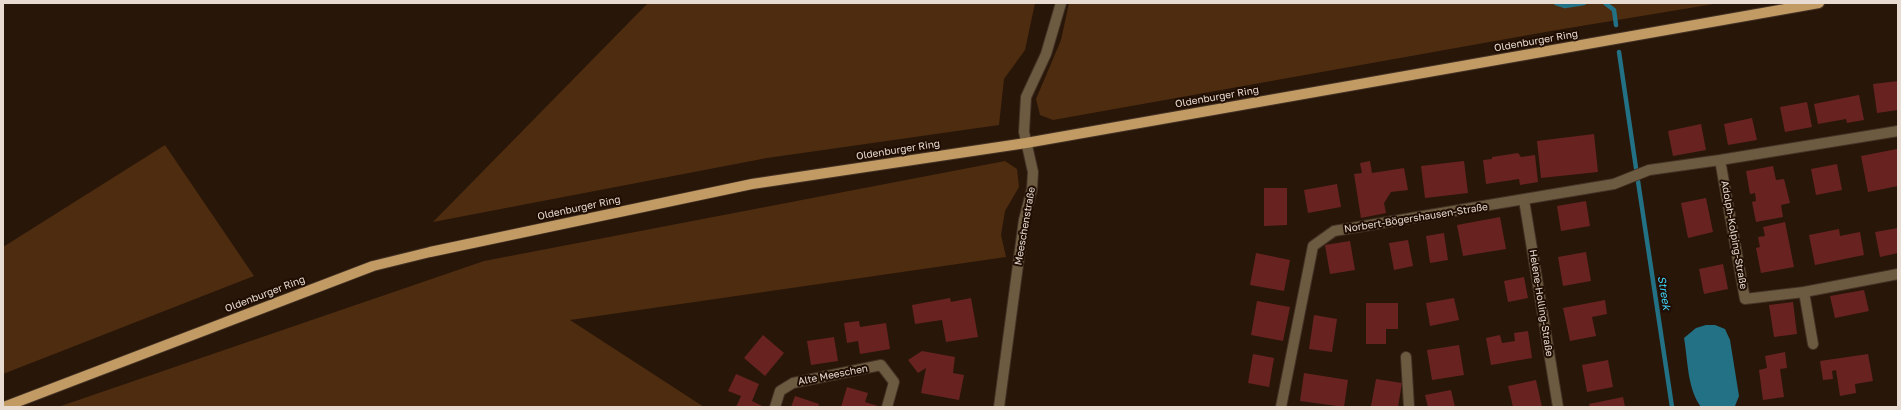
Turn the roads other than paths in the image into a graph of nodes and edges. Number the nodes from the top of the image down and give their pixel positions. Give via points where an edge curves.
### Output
1 (1061, 3) edge
2 (1818, 3) edge
3 (1898, 131) edge
4 (1026, 143) junction
5 (1720, 160) junction
6 (1524, 200) junction
7 (1898, 274) edge
8 (1804, 292) junction
9 (1813, 344) dead end
10 (1406, 357) dead end
11 (4, 407) edge
12 (775, 407) edge
13 (887, 407) edge
14 (999, 407) edge
15 (1281, 407) edge
16 (1409, 407) edge
17 (1558, 407) edge

1 - 4 street, Meeschenstraße via 1046,54 1026,97
2 - 4 main road, Oldenburger Ring
3 - 5 street
4 - 11 main road, Oldenburger Ring via 752,184 373,266
4 - 14 street, Meeschenstraße via 1033,172 1032,189 1024,220
5 - 6 street, Norbert-Bögershausen-Straße via 1649,170 1614,184
5 - 8 street, Adolph-Kolping-Straße via 1745,299
6 - 15 street, Norbert-Bögershausen-Straße via 1334,231 1313,246
6 - 17 street, Helene-Holling-Straße
7 - 8 street, Adolph-Kolping-Straße
8 - 9 street
10 - 16 street
12 - 13 street, Alte Meeschen via 780,391 793,383 881,365 894,382

